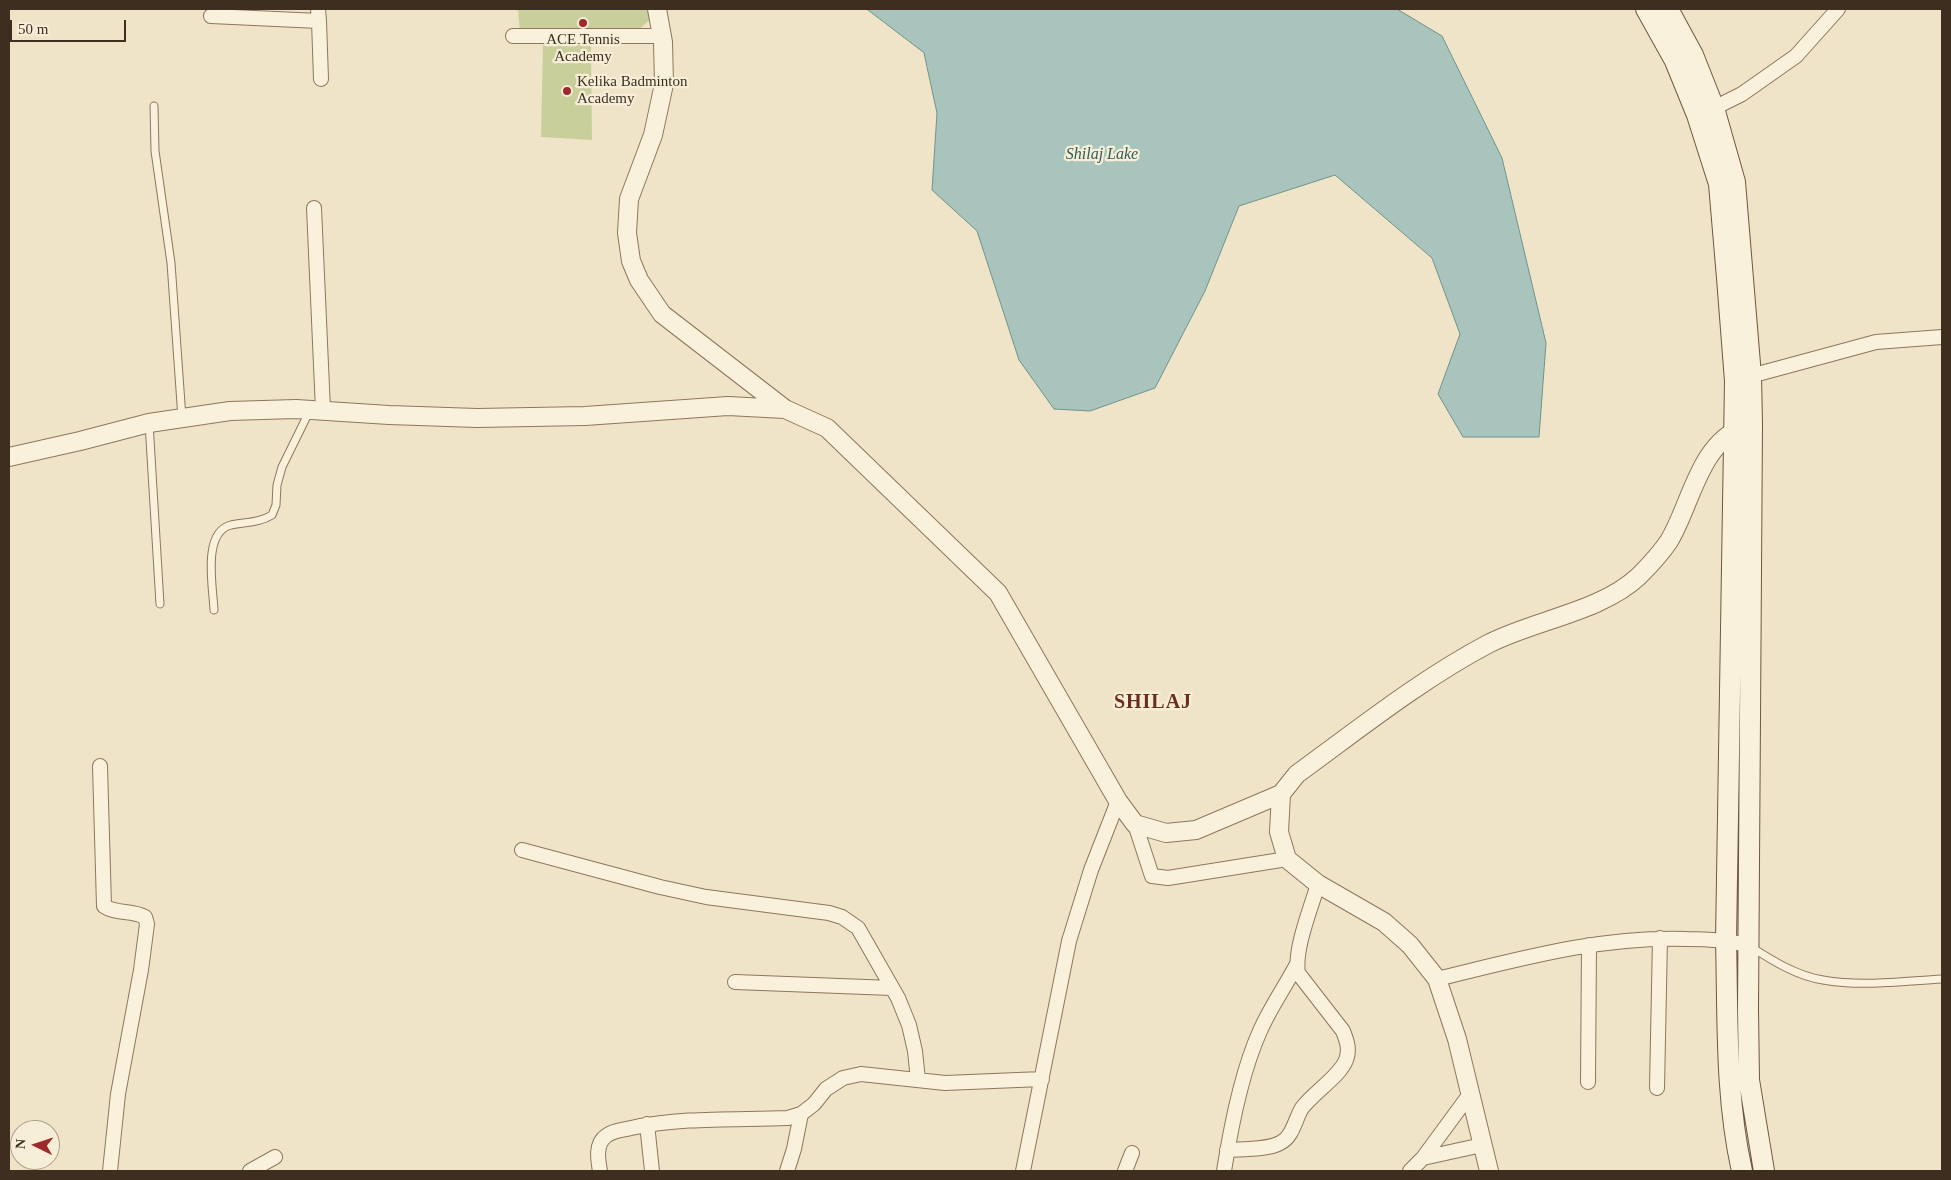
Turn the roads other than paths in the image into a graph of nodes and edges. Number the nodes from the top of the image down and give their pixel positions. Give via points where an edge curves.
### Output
1 (657, 9) edge
2 (1646, 9) edge
3 (1668, 9) edge
4 (1838, 9) edge
5 (233, 13) edge
6 (318, 15) edge
7 (211, 16) dead end
8 (513, 36) dead end
9 (662, 36) junction
10 (321, 79) dead end
11 (154, 106) dead end
12 (1714, 108) junction
13 (314, 208) dead end
14 (1942, 337) edge
15 (1743, 378) junction
16 (785, 408) junction
17 (316, 410) junction
18 (182, 418) junction
19 (149, 423) junction
20 (1743, 427) junction
21 (9, 457) edge
22 (160, 604) dead end
23 (214, 610) dead end
24 (100, 766) dead end
25 (1280, 794) junction
26 (1118, 801) junction
27 (1135, 824) junction
28 (522, 850) dead end
29 (1287, 858) junction
30 (1318, 884) junction
31 (1660, 938) junction
32 (1726, 940) junction
33 (1589, 945) junction
34 (1747, 945) junction
35 (1297, 964) junction
36 (1436, 979) junction
37 (1942, 979) edge
38 (735, 982) dead end
39 (892, 988) junction
40 (1042, 1079) junction
41 (918, 1080) junction
42 (1588, 1082) dead end
43 (1657, 1088) dead end
44 (1470, 1094) junction
45 (801, 1114) junction
46 (647, 1124) junction
47 (1482, 1145) junction
48 (1227, 1150) junction
49 (1132, 1153) dead end
50 (275, 1157) dead end
51 (1423, 1158) junction
52 (110, 1171) edge
53 (250, 1171) edge
54 (600, 1171) edge
55 (652, 1171) edge
56 (786, 1171) edge
57 (1023, 1171) edge
58 (1125, 1171) edge
59 (1224, 1171) edge
60 (1410, 1171) edge
61 (1489, 1171) edge
62 (1742, 1171) edge
63 (1764, 1171) edge

1 - 9 street
2 - 15 main road via 1675,61 1697,115 1719,184
3 - 12 main road via 1693,55
4 - 12 street via 1796,56 1742,94
5 - 6 street
5 - 7 street
6 - 10 street
8 - 9 street
9 - 16 street via 664,84 652,135 629,199 627,234 631,261 639,280 662,314
11 - 18 lane via 155,151 171,263
12 - 15 main road via 1735,182
13 - 17 street
14 - 15 street via 1876,342
15 - 20 main road
16 - 17 street via 728,406 585,416 477,418
16 - 26 street via 827,428 998,593
17 - 18 street via 230,411
17 - 23 lane via 282,467 272,515 264,520 230,525 218,533 211,557
18 - 19 street
19 - 21 street
19 - 22 lane
20 - 25 street via 1723,438 1702,468 1669,541 1639,576 1608,598 1491,643 1444,668 1297,774
20 - 32 main road
20 - 34 main road
24 - 52 street via 104,906 139,914 147,924 118,1094
25 - 27 street via 1196,830 1166,833
25 - 29 street via 1279,832
26 - 27 street
26 - 40 street via 1091,870 1069,941
27 - 29 street via 1152,876 1168,878
28 - 39 street via 696,895 842,917 858,928
29 - 30 street
30 - 35 street
30 - 36 street via 1384,922 1410,945
31 - 32 street
31 - 33 street
31 - 43 street
32 - 34 street
32 - 62 main road via 1729,1082
33 - 36 street
33 - 42 street
34 - 37 lane via 1799,973 1823,980
34 - 63 main road via 1750,1080
35 - 48 street via 1259,1033
35 - 48 street via 1298,973 1343,1031 1348,1042 1346,1061 1302,1109 1287,1139 1279,1144
36 - 44 street via 1457,1039
38 - 39 street
39 - 41 street via 910,1026
40 - 41 street via 945,1083
40 - 57 street
41 - 45 street via 861,1074 843,1078 826,1089
44 - 47 street
44 - 51 street
45 - 46 street via 788,1118
45 - 56 street
46 - 54 street via 604,1136 598,1148
46 - 55 street
47 - 51 street
47 - 61 street
48 - 59 street
49 - 58 street
50 - 53 street
51 - 60 street

